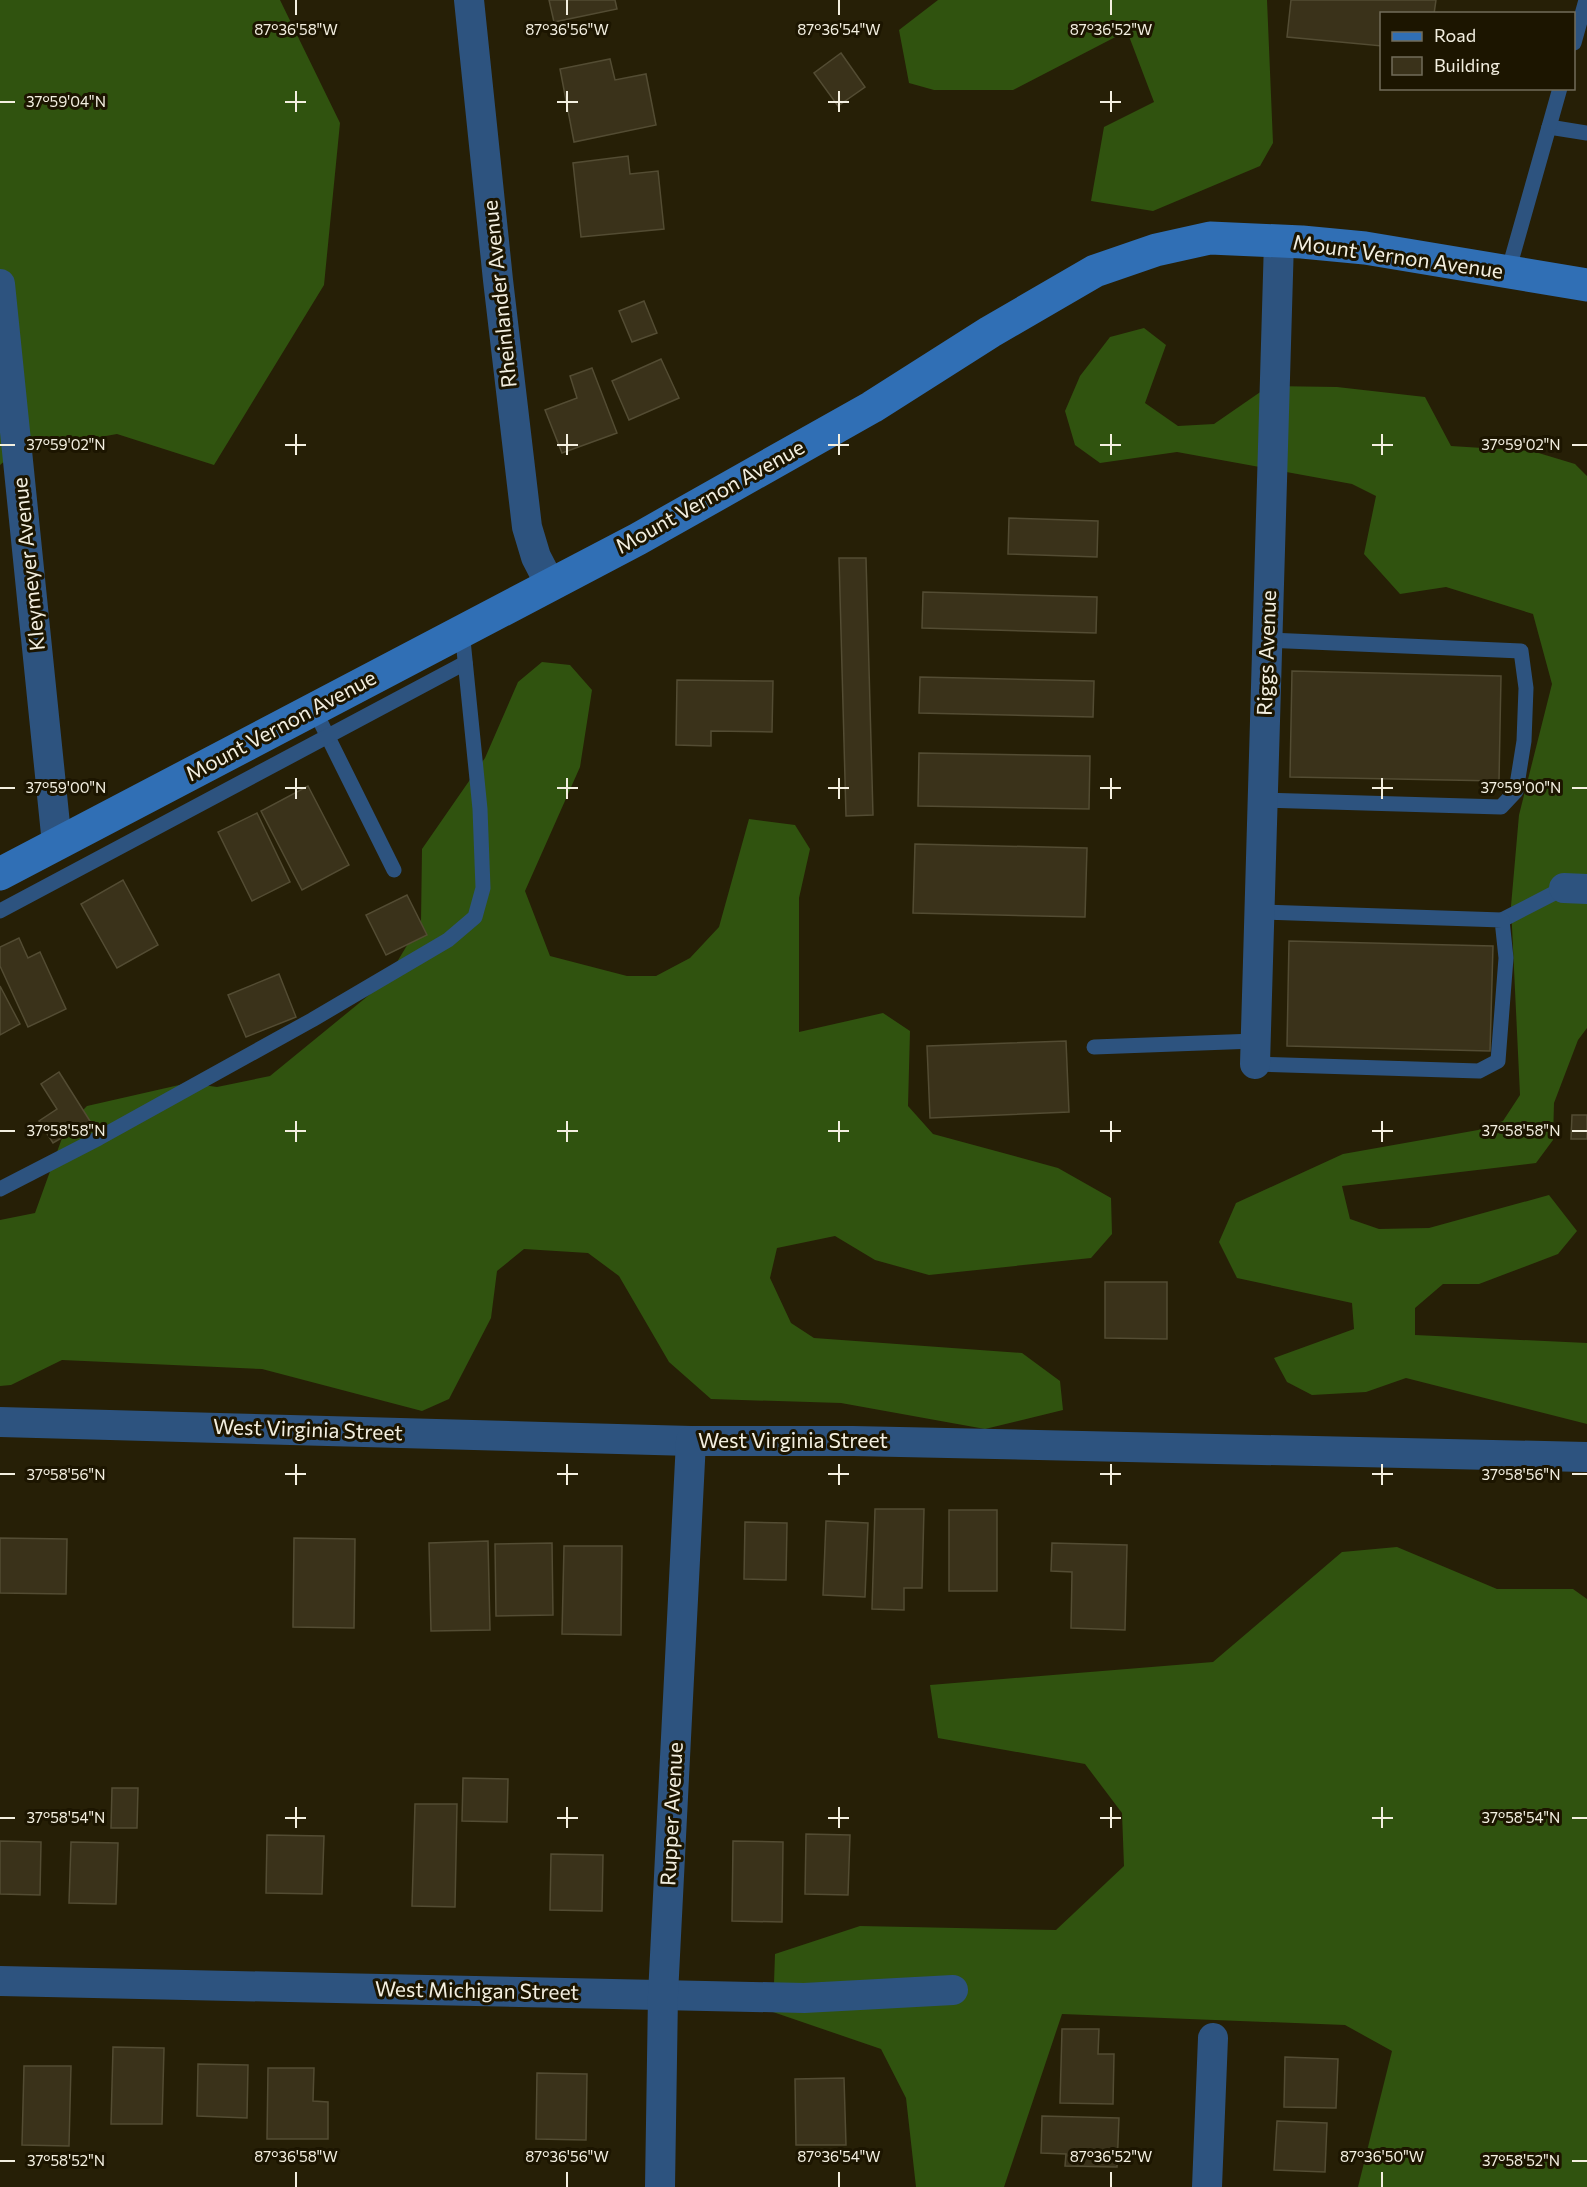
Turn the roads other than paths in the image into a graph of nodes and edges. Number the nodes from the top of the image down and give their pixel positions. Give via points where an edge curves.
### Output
1 (469, 0) edge
2 (1586, 0) edge
3 (1575, 39) edge
4 (1559, 90) edge
5 (1549, 127) junction
6 (1587, 133) edge
7 (1279, 241) junction
8 (1508, 272) junction
9 (0, 284) edge
10 (1587, 285) edge
11 (550, 584) junction
12 (462, 630) junction
13 (1267, 640) junction
14 (465, 663) junction
15 (321, 722) junction
16 (1263, 800) junction
17 (57, 844) junction
18 (394, 870) dead end
19 (0, 874) edge
20 (1576, 888) edge
21 (0, 911) edge
22 (1259, 912) junction
23 (1502, 920) junction
24 (1094, 1047) dead end
25 (1255, 1053) junction
26 (0, 1189) edge
27 (0, 1422) edge
28 (691, 1441) junction
29 (1587, 1457) edge
30 (0, 1981) edge
31 (953, 1990) dead end
32 (663, 1995) junction
33 (1212, 2038) dead end
34 (660, 2187) edge
35 (1207, 2187) edge

1 - 11 street, Rheinlander Avenue via 527,527
2 - 3 lane
4 - 5 lane
5 - 6 lane
5 - 8 lane
7 - 8 main road, Mount Vernon Avenue via 1365,248
7 - 11 main road, Mount Vernon Avenue via 1210,238 1156,250 1095,271 872,406 638,539
7 - 13 street, Riggs Avenue
8 - 10 main road, Mount Vernon Avenue
9 - 17 street, Kleymeyer Avenue
11 - 12 main road, Mount Vernon Avenue
12 - 14 lane
12 - 15 main road, Mount Vernon Avenue
13 - 16 street, Riggs Avenue
13 - 16 lane via 1521,651 1526,688 1524,741 1516,791 1502,807
14 - 15 lane
14 - 26 lane via 480,809 483,888 475,917 448,940 322,1014
15 - 17 main road, Mount Vernon Avenue
15 - 18 lane
15 - 21 lane
16 - 22 street, Riggs Avenue
17 - 19 main road, Mount Vernon Avenue
20 - 23 lane
22 - 23 lane
22 - 25 street, Riggs Avenue
23 - 25 lane via 1506,958 1498,1061 1479,1071
24 - 25 lane
27 - 28 street, West Virginia Street
28 - 29 street, West Virginia Street
28 - 32 street, Rupper Avenue
30 - 32 street, West Michigan Street
31 - 32 street, West Michigan Street via 804,1998
32 - 34 street, Rupper Avenue
33 - 35 street

